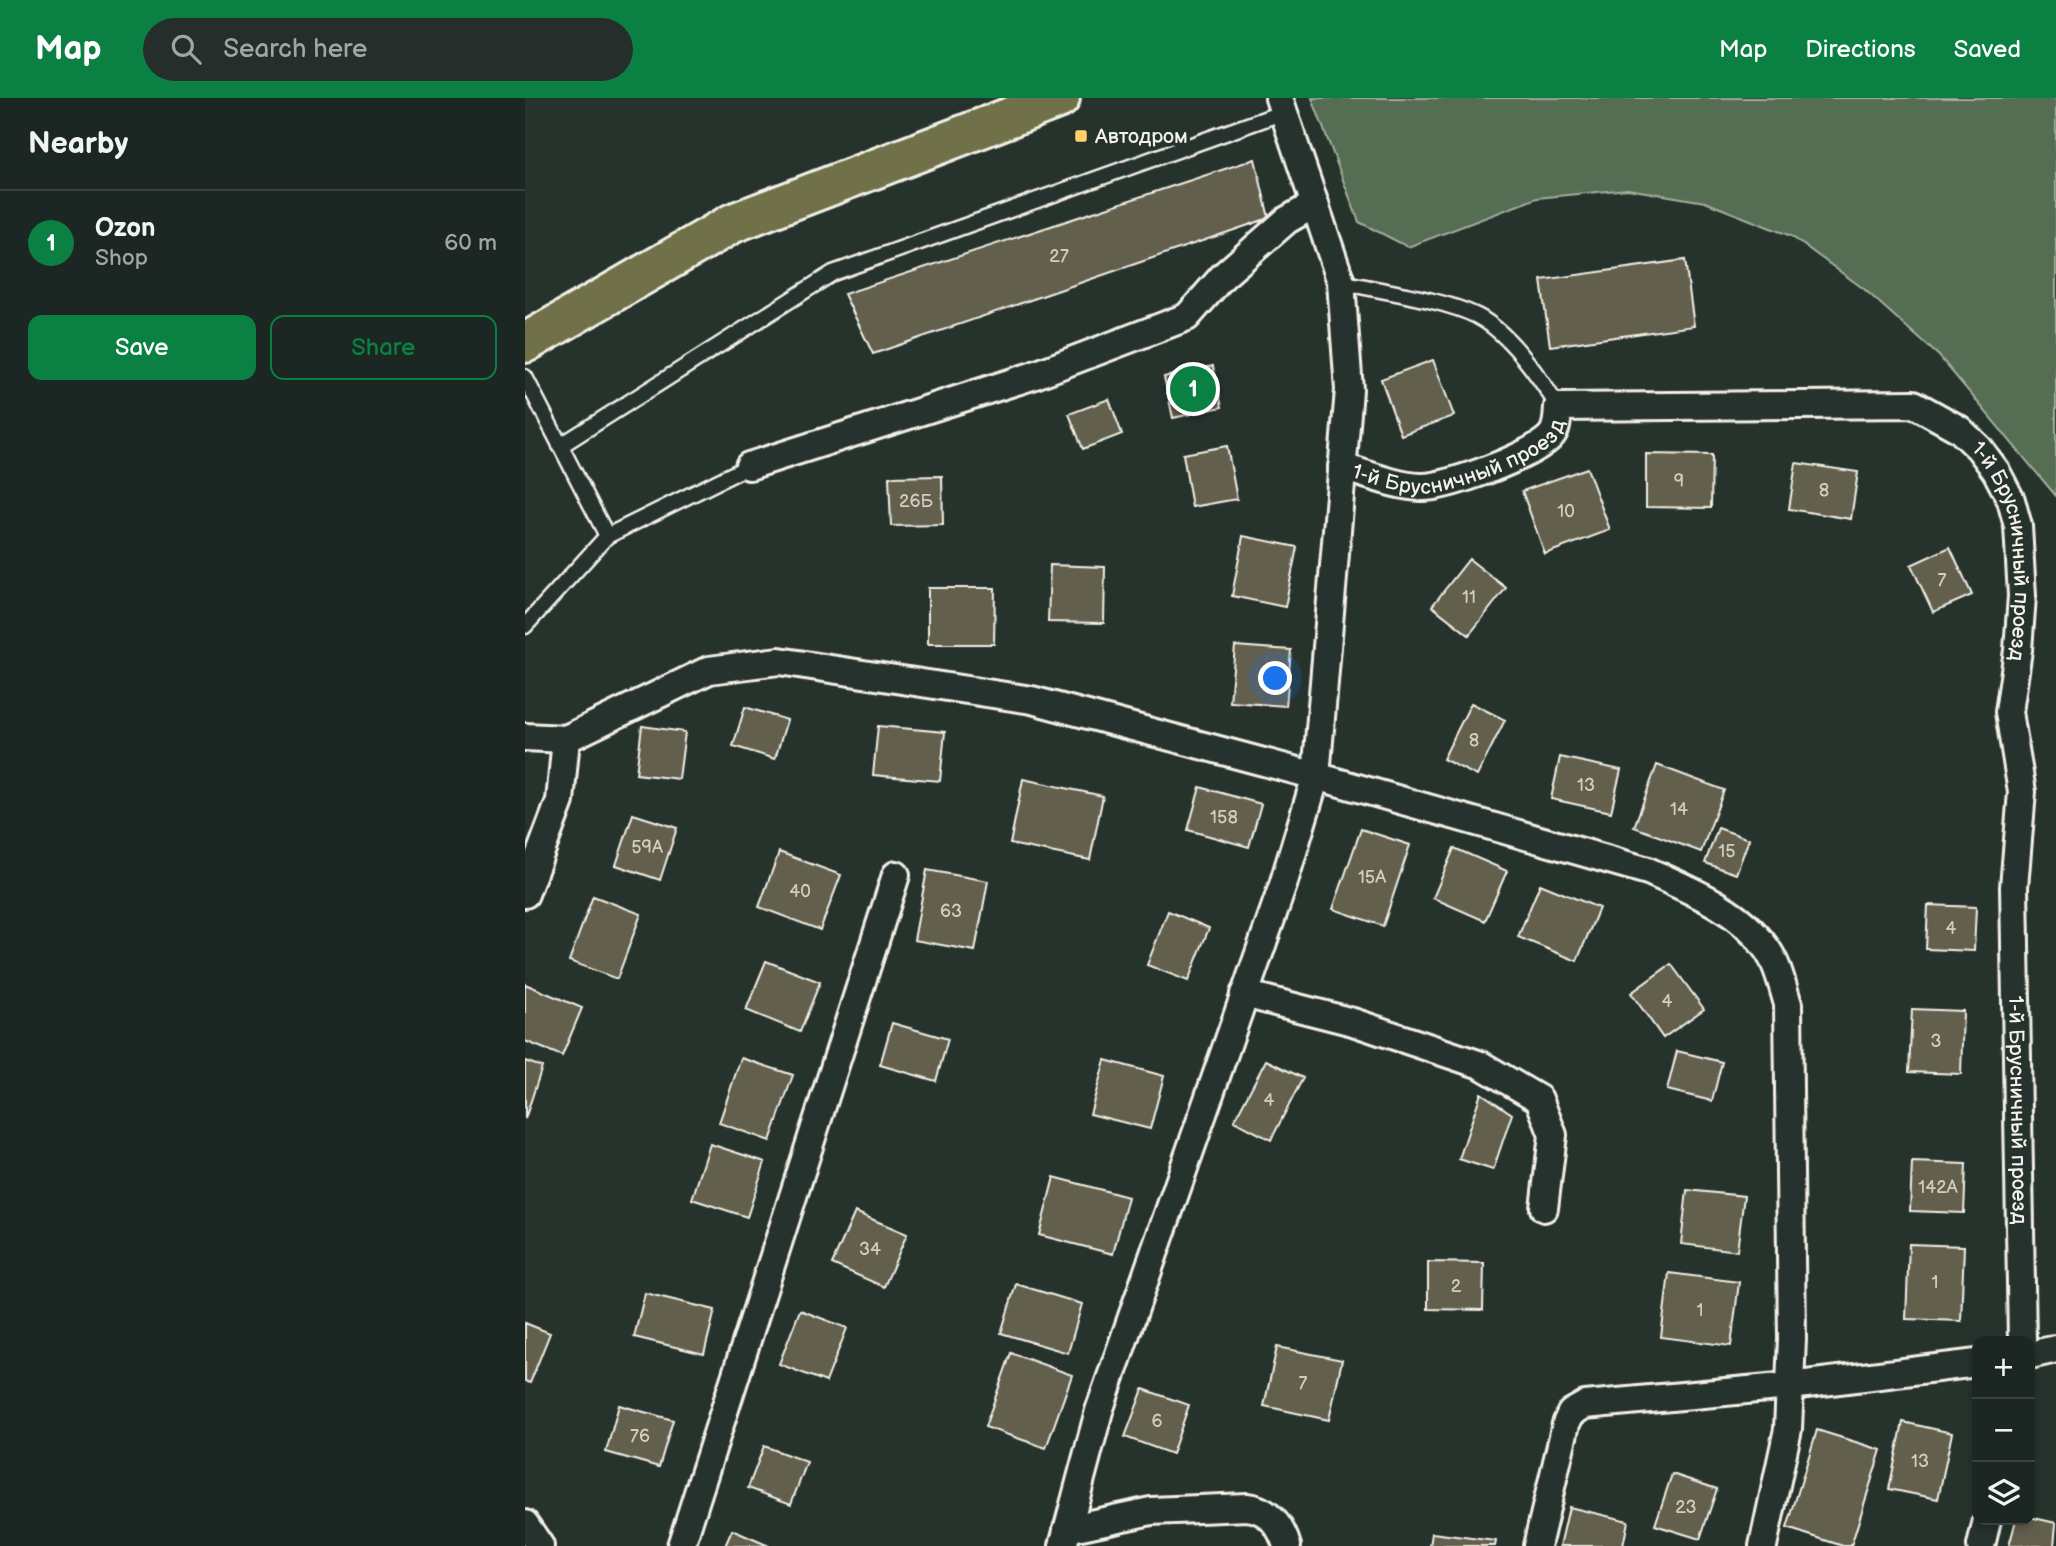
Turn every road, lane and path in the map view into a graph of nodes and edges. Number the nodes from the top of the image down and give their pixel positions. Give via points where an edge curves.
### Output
1 (1060, 98) edge
2 (1282, 105) edge
3 (1315, 204) junction
4 (1341, 282) junction
5 (525, 344) edge
6 (525, 377) edge
7 (1558, 407) junction
8 (560, 446) junction
9 (749, 466) joint
10 (1342, 467) junction
11 (607, 536) junction
12 (525, 626) edge
13 (525, 737) edge
14 (566, 739) junction
15 (1316, 776) junction
16 (895, 875) dead end
17 (525, 894) edge
18 (1244, 994) junction
19 (1545, 1208) dead end
20 (2022, 1336) edge
21 (2056, 1349) edge
22 (2035, 1354) edge
23 (1972, 1364) edge
24 (1790, 1386) junction
25 (525, 1524) edge
26 (1986, 1525) edge
27 (1065, 1537) edge
28 (540, 1546) edge
29 (681, 1546) edge
30 (1287, 1546) edge
31 (1537, 1546) edge
32 (1763, 1546) edge
33 (1981, 1546) edge

1 - 5 main road via 733,223
2 - 3 street
2 - 8 lane via 833,273
3 - 4 street
3 - 9 street via 1287,220 1223,276 1188,317 1032,376
4 - 7 lane via 1476,316 1539,375
4 - 10 street via 1349,390
6 - 8 lane
7 - 10 street, 1-й Брусничный проезд via 1556,426 1539,446 1509,462 1430,487
7 - 20 street, 1-й Брусничный проезд via 1914,404 1959,429 1979,448 2011,500 2022,557 2018,650 2009,712 2022,792 2014,887
8 - 11 lane
9 - 11 lane
10 - 15 street
11 - 12 lane
13 - 14 street
14 - 15 street via 709,670 779,661 1032,700
14 - 17 street via 560,801
15 - 18 street
15 - 24 street via 1648,871 1740,919 1766,948 1788,1004
16 - 29 street
18 - 19 street via 1353,1022 1481,1065 1539,1098 1553,1135
18 - 27 street via 1099,1411
21 - 22 street
23 - 24 street
24 - 31 street via 1585,1405 1571,1413
24 - 32 street via 1788,1429
25 - 28 street
26 - 33 street
27 - 30 street via 1151,1511 1247,1507 1270,1515

